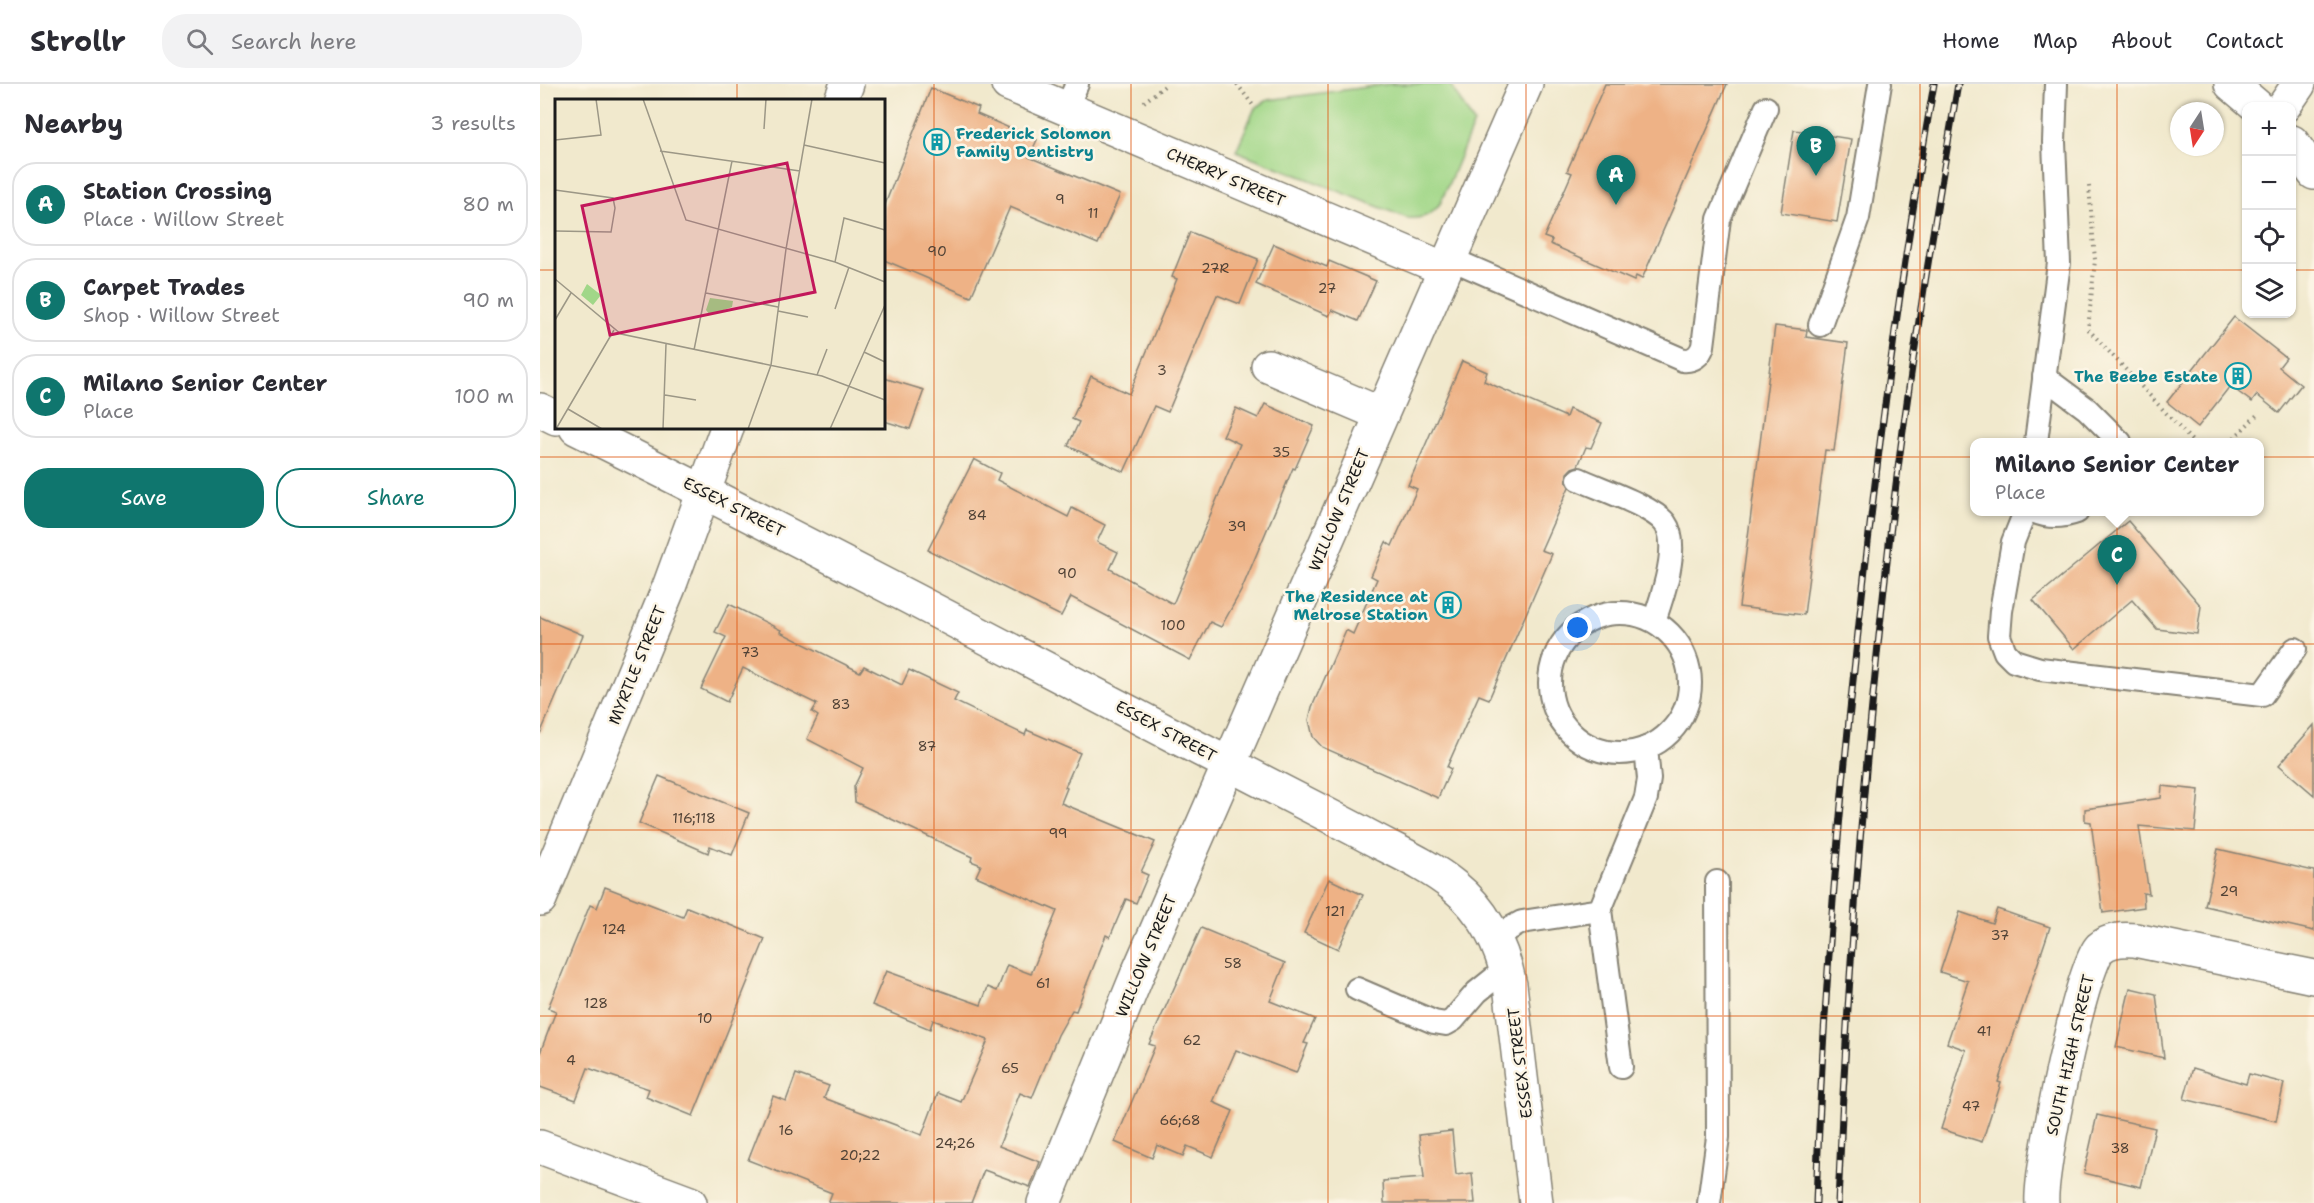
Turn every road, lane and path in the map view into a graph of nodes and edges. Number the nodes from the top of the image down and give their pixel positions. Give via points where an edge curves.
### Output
1 (847, 84) edge
2 (1008, 84) edge
3 (1237, 84) edge
4 (1526, 84) edge
5 (1880, 84) edge
6 (2056, 84) edge
7 (2231, 84) edge
8 (2299, 84) edge
9 (1072, 97) edge
10 (841, 99) edge
11 (2252, 102) edge
12 (2287, 102) edge
13 (1255, 108) dead end
14 (1766, 108) dead end
15 (2296, 148) edge
16 (2314, 173) edge
17 (2088, 175) dead end
18 (1447, 264) junction
19 (1820, 325) dead end
20 (1268, 366) dead end
21 (2044, 377) junction
22 (540, 410) edge
23 (1381, 414) junction
24 (2258, 414) dead end
25 (555, 418) edge
26 (578, 429) edge
27 (727, 429) edge
28 (2036, 438) edge
29 (2116, 438) edge
30 (2189, 438) edge
31 (2234, 438) edge
32 (1579, 479) dead end
33 (705, 492) junction
34 (2023, 516) edge
35 (1654, 621) junction
36 (2295, 650) dead end
37 (1646, 748) junction
38 (1229, 764) junction
39 (1717, 882) dead end
40 (540, 899) edge
41 (1600, 910) junction
42 (1494, 938) junction
43 (1507, 968) junction
44 (2314, 977) edge
45 (1357, 989) dead end
46 (1621, 1067) dead end
47 (540, 1147) edge
48 (690, 1203) edge
49 (1044, 1203) edge
50 (1536, 1203) edge
51 (1709, 1203) edge
52 (2042, 1203) edge

1 - 10 street
2 - 9 street, CHERRY STREET
3 - 13 path
4 - 18 street, WILLOW STREET
5 - 19 lane via 1858,218
6 - 21 lane via 2059,263
7 - 11 street
8 - 12 street
9 - 18 street, CHERRY STREET
14 - 18 lane via 1720,213 1703,346 1692,359 1683,360
15 - 16 street
17 - 30 path via 2094,260 2088,329
18 - 23 street, WILLOW STREET
20 - 23 street
21 - 28 lane
21 - 29 lane via 2087,409
22 - 25 street
23 - 38 street, WILLOW STREET
24 - 31 path
26 - 33 street, ESSEX STREET
27 - 33 street, MYRTLE STREET
32 - 35 lane via 1651,511 1667,525 1671,546
33 - 38 street, ESSEX STREET
33 - 40 street, MYRTLE STREET
34 - 36 lane via 2013,543 1999,628 2001,645 2014,661 2040,669 2262,695
35 - 37 lane via 1679,645 1690,683 1689,698 1678,723
35 - 37 lane via 1621,613 1593,617 1570,632 1558,649 1549,682 1560,721 1580,740 1618,753
37 - 41 lane via 1646,798
38 - 42 street, ESSEX STREET via 1441,876 1477,908
38 - 49 street, WILLOW STREET
39 - 51 lane via 1718,1137
41 - 42 lane via 1528,920
41 - 46 lane
42 - 43 street, ESSEX STREET
43 - 45 lane via 1446,1024
43 - 50 street, ESSEX STREET
44 - 52 street, SOUTH HIGH STREET via 2135,940 2120,939 2101,948 2091,965 2070,1040 2051,1127
47 - 48 street

